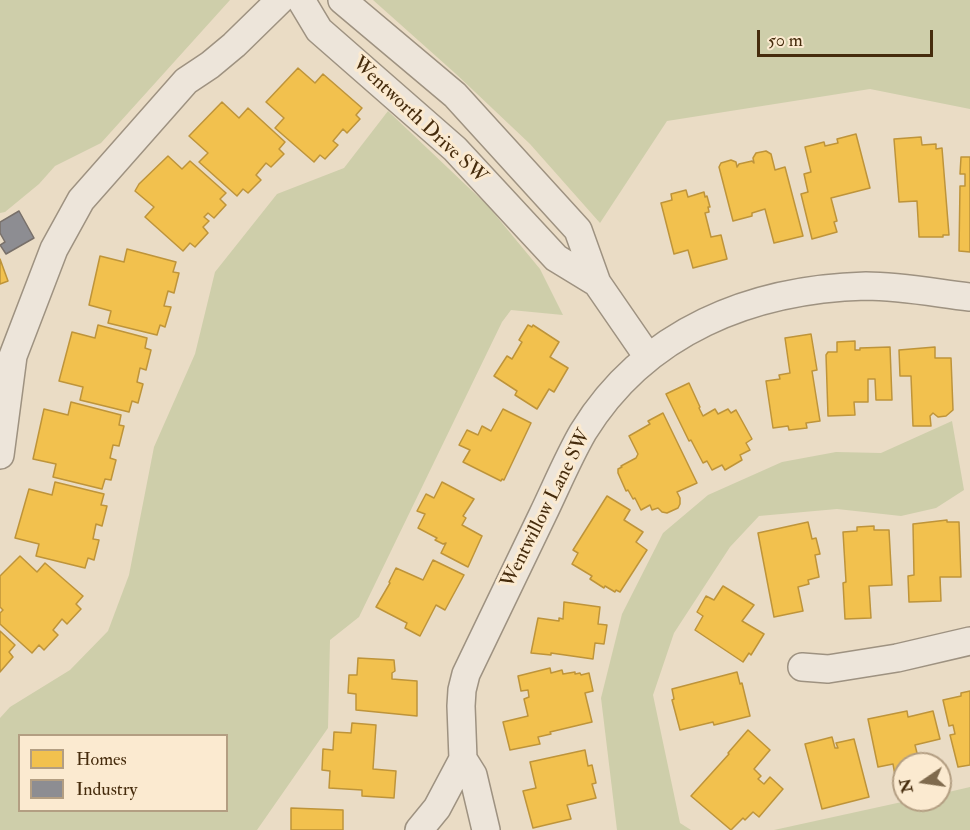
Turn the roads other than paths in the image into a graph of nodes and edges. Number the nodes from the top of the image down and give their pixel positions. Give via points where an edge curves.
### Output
1 (280, 0) edge
2 (301, 0) edge
3 (342, 0) edge
4 (597, 283) junction
5 (970, 297) edge
6 (6, 356) edge
7 (648, 357) junction
8 (0, 454) edge
9 (970, 641) edge
10 (802, 667) dead end
11 (463, 759) junction
12 (419, 830) edge
13 (486, 830) edge

1 - 6 street via 234,45 186,81 81,200 54,249
2 - 4 street, Wentworth Drive SW via 319,30 455,149 556,258
3 - 4 street, Wentworth Drive SW via 455,95 578,230
4 - 7 street, Wentworth Drive SW
5 - 7 street, Wentwillow Lane SW via 867,286 803,292 726,312 696,325
6 - 8 street
7 - 11 street, Wentwillow Lane SW via 611,394 584,432 466,674 461,706
9 - 10 street via 828,669
11 - 12 street via 437,808
11 - 13 street, Wentwillow Lane SW via 473,776

